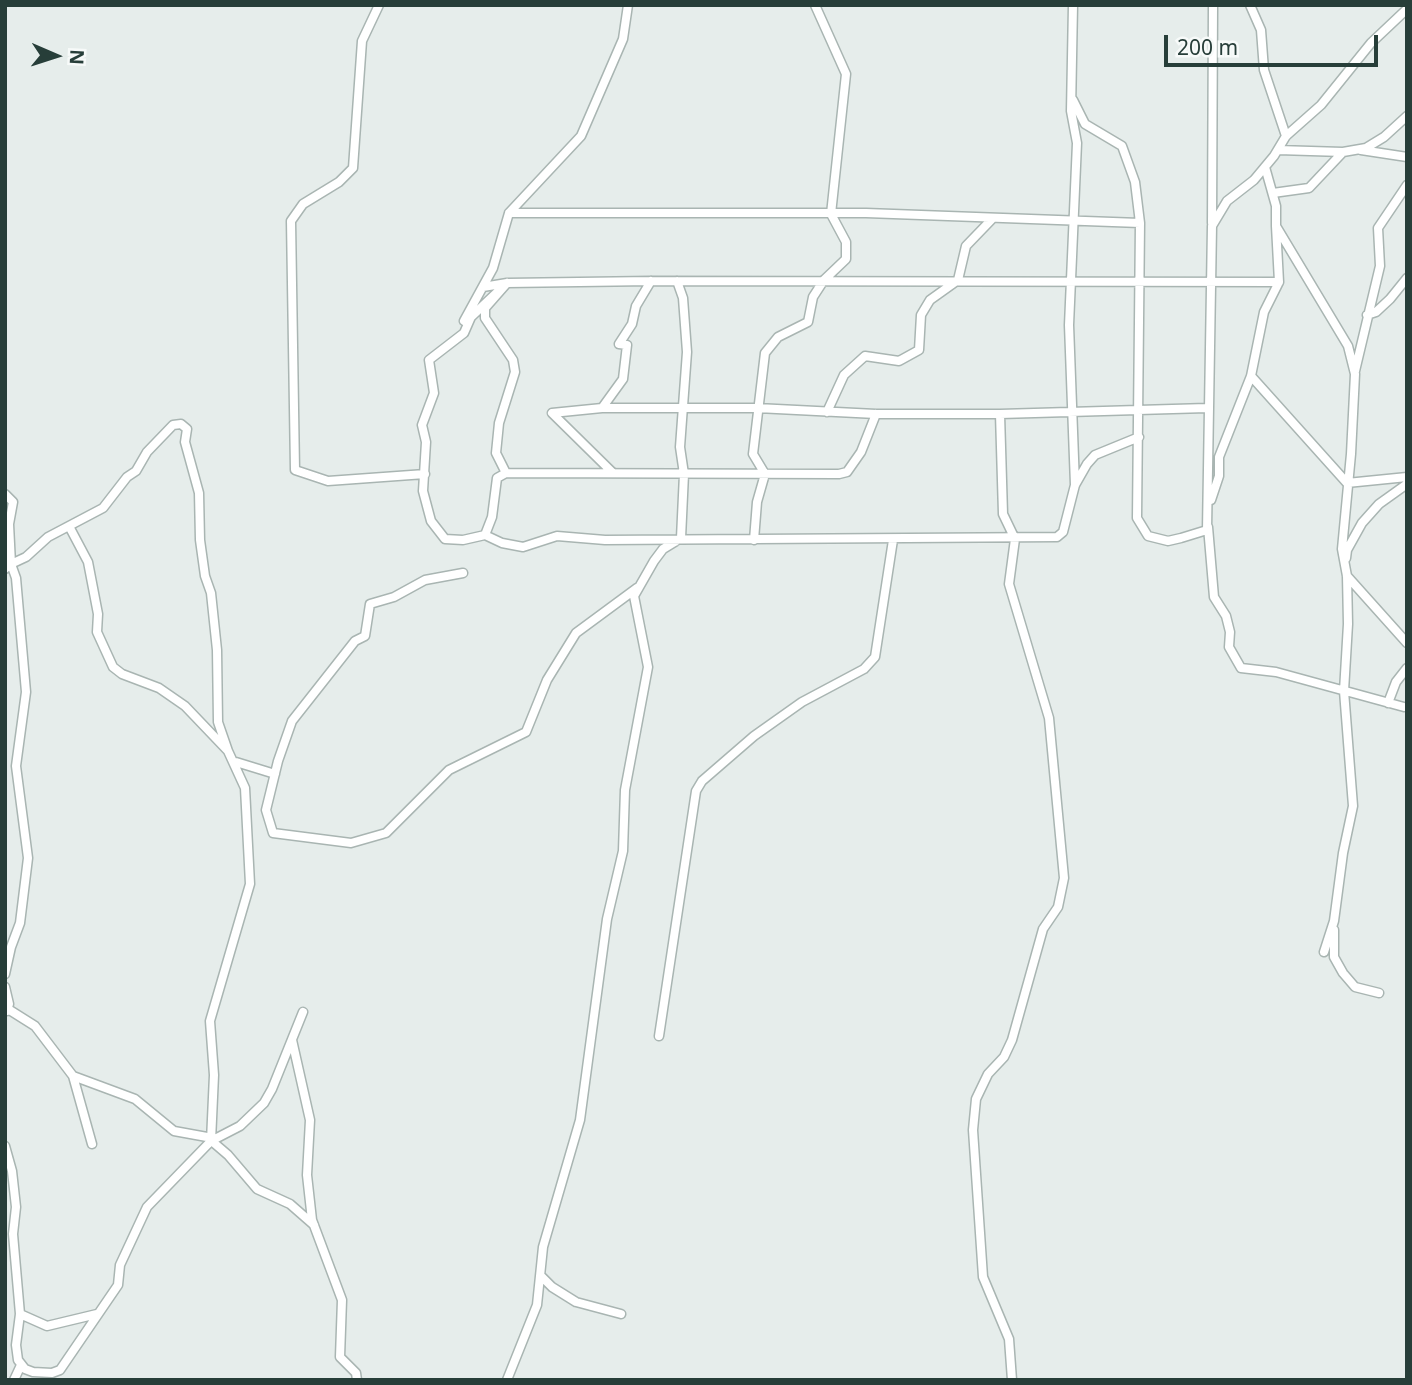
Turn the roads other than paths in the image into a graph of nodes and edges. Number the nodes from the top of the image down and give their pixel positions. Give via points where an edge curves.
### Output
1 (379, 5) edge
2 (628, 5) edge
3 (815, 5) edge
4 (1073, 5) edge
5 (1213, 5) edge
6 (1250, 5) edge
7 (1407, 9) edge
8 (1073, 100) junction
9 (1407, 116) edge
10 (1286, 136) junction
11 (1278, 150) junction
12 (1357, 150) junction
13 (1342, 154) junction
14 (1407, 157) edge
15 (1265, 167) junction
16 (1407, 185) edge
17 (1273, 193) junction
18 (509, 213) junction
19 (831, 214) junction
20 (993, 218) junction
21 (1071, 221) junction
22 (1140, 223) junction
23 (1212, 226) junction
24 (1276, 226) junction
25 (1407, 278) edge
26 (824, 280) junction
27 (958, 280) junction
28 (651, 281) junction
29 (677, 281) junction
30 (1069, 281) junction
31 (1141, 281) junction
32 (1209, 281) junction
33 (1279, 282) junction
34 (507, 283) junction
35 (483, 287) junction
36 (1367, 315) junction
37 (458, 337) junction
38 (1354, 374) junction
39 (1251, 376) junction
40 (602, 408) junction
41 (685, 408) junction
42 (757, 408) junction
43 (1138, 408) junction
44 (1207, 408) junction
45 (827, 412) junction
46 (1070, 412) junction
47 (876, 414) junction
48 (1000, 414) junction
49 (1139, 437) junction
50 (506, 473) junction
51 (613, 473) junction
52 (425, 474) junction
53 (684, 474) junction
54 (765, 474) junction
55 (1407, 477) edge
56 (1347, 483) junction
57 (1407, 484) edge
58 (1075, 485) junction
59 (5, 494) edge
60 (70, 527) junction
61 (1207, 530) junction
62 (485, 535) junction
63 (681, 538) junction
64 (1015, 539) junction
65 (754, 540) junction
66 (893, 540) junction
67 (1345, 565) junction
68 (8, 566) edge
69 (463, 573) dead end
70 (1347, 576) junction
71 (639, 585) junction
72 (1407, 643) edge
73 (1407, 668) edge
74 (1344, 691) junction
75 (1388, 703) junction
76 (1404, 707) dead end
77 (228, 751) junction
78 (236, 762) junction
79 (275, 774) junction
80 (1334, 921) junction
81 (1324, 952) dead end
82 (5, 974) edge
83 (5, 987) edge
84 (1379, 993) dead end
85 (7, 1011) edge
86 (303, 1012) dead end
87 (659, 1036) dead end
88 (292, 1040) junction
89 (73, 1076) junction
90 (211, 1141) junction
91 (92, 1144) dead end
92 (5, 1146) edge
93 (314, 1225) junction
94 (541, 1276) junction
95 (20, 1314) junction
96 (97, 1314) junction
97 (621, 1314) dead end
98 (21, 1364) junction
99 (14, 1380) edge
100 (357, 1380) edge
101 (507, 1380) edge
102 (1012, 1380) edge

1 - 52 street via 362,41 353,168 303,204 290,222 295,470 328,481
2 - 18 street via 623,39 581,136
3 - 19 street via 846,74
4 - 8 street
5 - 23 street
6 - 10 street via 1261,30 1264,70
7 - 10 street via 1371,43 1321,105
8 - 21 street via 1070,111 1077,143
8 - 22 street via 1085,124 1122,146 1135,182
9 - 12 street via 1384,138
10 - 11 street
11 - 13 street
11 - 15 street
12 - 13 street
12 - 14 street
13 - 17 street via 1309,188
15 - 17 street
15 - 23 street via 1227,201
16 - 36 street via 1378,228 1380,266
17 - 24 street
18 - 19 street
18 - 35 street
19 - 20 street
19 - 26 street via 846,242 846,259
20 - 21 street
20 - 27 street via 966,246
21 - 22 street
21 - 30 street
22 - 31 street
23 - 32 street
24 - 33 street
24 - 38 street via 1348,346
25 - 36 street via 1377,312
26 - 27 street
26 - 29 street
26 - 42 street via 813,297 808,323 778,337 765,353
27 - 30 street
27 - 45 street via 930,300 921,315 919,350 899,361 865,356 844,375
28 - 29 street
28 - 34 street
28 - 40 street via 619,344 627,345 623,379
29 - 41 street via 686,322
30 - 31 street
30 - 46 street
31 - 32 street
31 - 43 street
32 - 33 street
32 - 44 street
33 - 39 street via 1264,312
34 - 35 street
34 - 37 street via 471,317
34 - 50 street via 485,308 485,318 513,359 496,453
35 - 37 street
36 - 38 street
37 - 52 street via 429,360 434,394 422,425
38 - 56 street
39 - 56 street
39 - 61 street via 1219,457
40 - 41 street
40 - 51 street via 552,414
41 - 42 street
41 - 53 street via 680,447
42 - 45 street
42 - 54 street via 753,454
43 - 44 street
43 - 46 street
43 - 49 street
44 - 61 street
45 - 47 street
46 - 48 street
46 - 58 street
47 - 48 street
47 - 54 street via 861,452 847,471
48 - 64 street via 1003,514
49 - 58 street via 1095,455
49 - 61 street via 1136,504 1142,529 1148,536 1168,541
50 - 51 street
50 - 62 street via 498,478
51 - 53 street
52 - 62 street via 422,491 430,521 439,534 463,540
53 - 54 street
53 - 63 street
54 - 65 street
55 - 56 street
56 - 67 street
57 - 67 street via 1362,523 1347,550
58 - 64 street via 1061,535
59 - 68 street via 13,502
60 - 68 street
60 - 77 street via 88,562 97,632 113,667 185,706
60 - 77 street via 103,508 173,425 187,429 185,442 199,493 200,540 211,593 218,722
61 - 74 street via 1214,597 1226,616 1229,647 1241,668 1276,672
62 - 63 street via 523,547 557,536
63 - 65 street
63 - 71 street via 663,549
64 - 66 street
64 - 102 street via 1009,584 1049,718 1064,878 1058,907 1043,929 1012,1040 976,1099 977,1223 983,1277 1009,1339
65 - 66 street
66 - 87 street via 875,657 754,736 702,781 696,792
67 - 70 street
68 - 82 street via 16,578 26,692 16,766 28,859 20,923
69 - 79 street via 425,580 370,604 365,636 355,641 292,721
70 - 72 street
70 - 74 street
71 - 79 street via 576,633 547,680 526,732 449,771 386,832 352,843 273,833 266,810
71 - 94 street via 634,596 648,667 625,790 623,851 607,919 580,1120 543,1247
73 - 75 street
74 - 75 street
74 - 80 street via 1353,806
75 - 76 street
77 - 78 street
78 - 79 street
78 - 90 street via 247,798 250,884 210,1021 214,1075
80 - 81 street
80 - 84 street via 1335,957 1343,973 1355,987
83 - 85 street
85 - 89 street via 35,1026
86 - 88 street
88 - 90 street via 264,1103 240,1126
88 - 93 street via 310,1120 307,1175
89 - 90 street via 135,1099 174,1131
89 - 91 street
90 - 93 street via 257,1188 290,1204
90 - 96 street via 147,1207 120,1265 118,1285
92 - 95 street via 16,1207 13,1234
93 - 100 street via 342,1300 340,1357
94 - 97 street via 576,1302
94 - 101 street via 537,1305
95 - 96 street via 47,1326
95 - 98 street via 16,1345
96 - 98 street via 60,1370 42,1375
98 - 99 street

